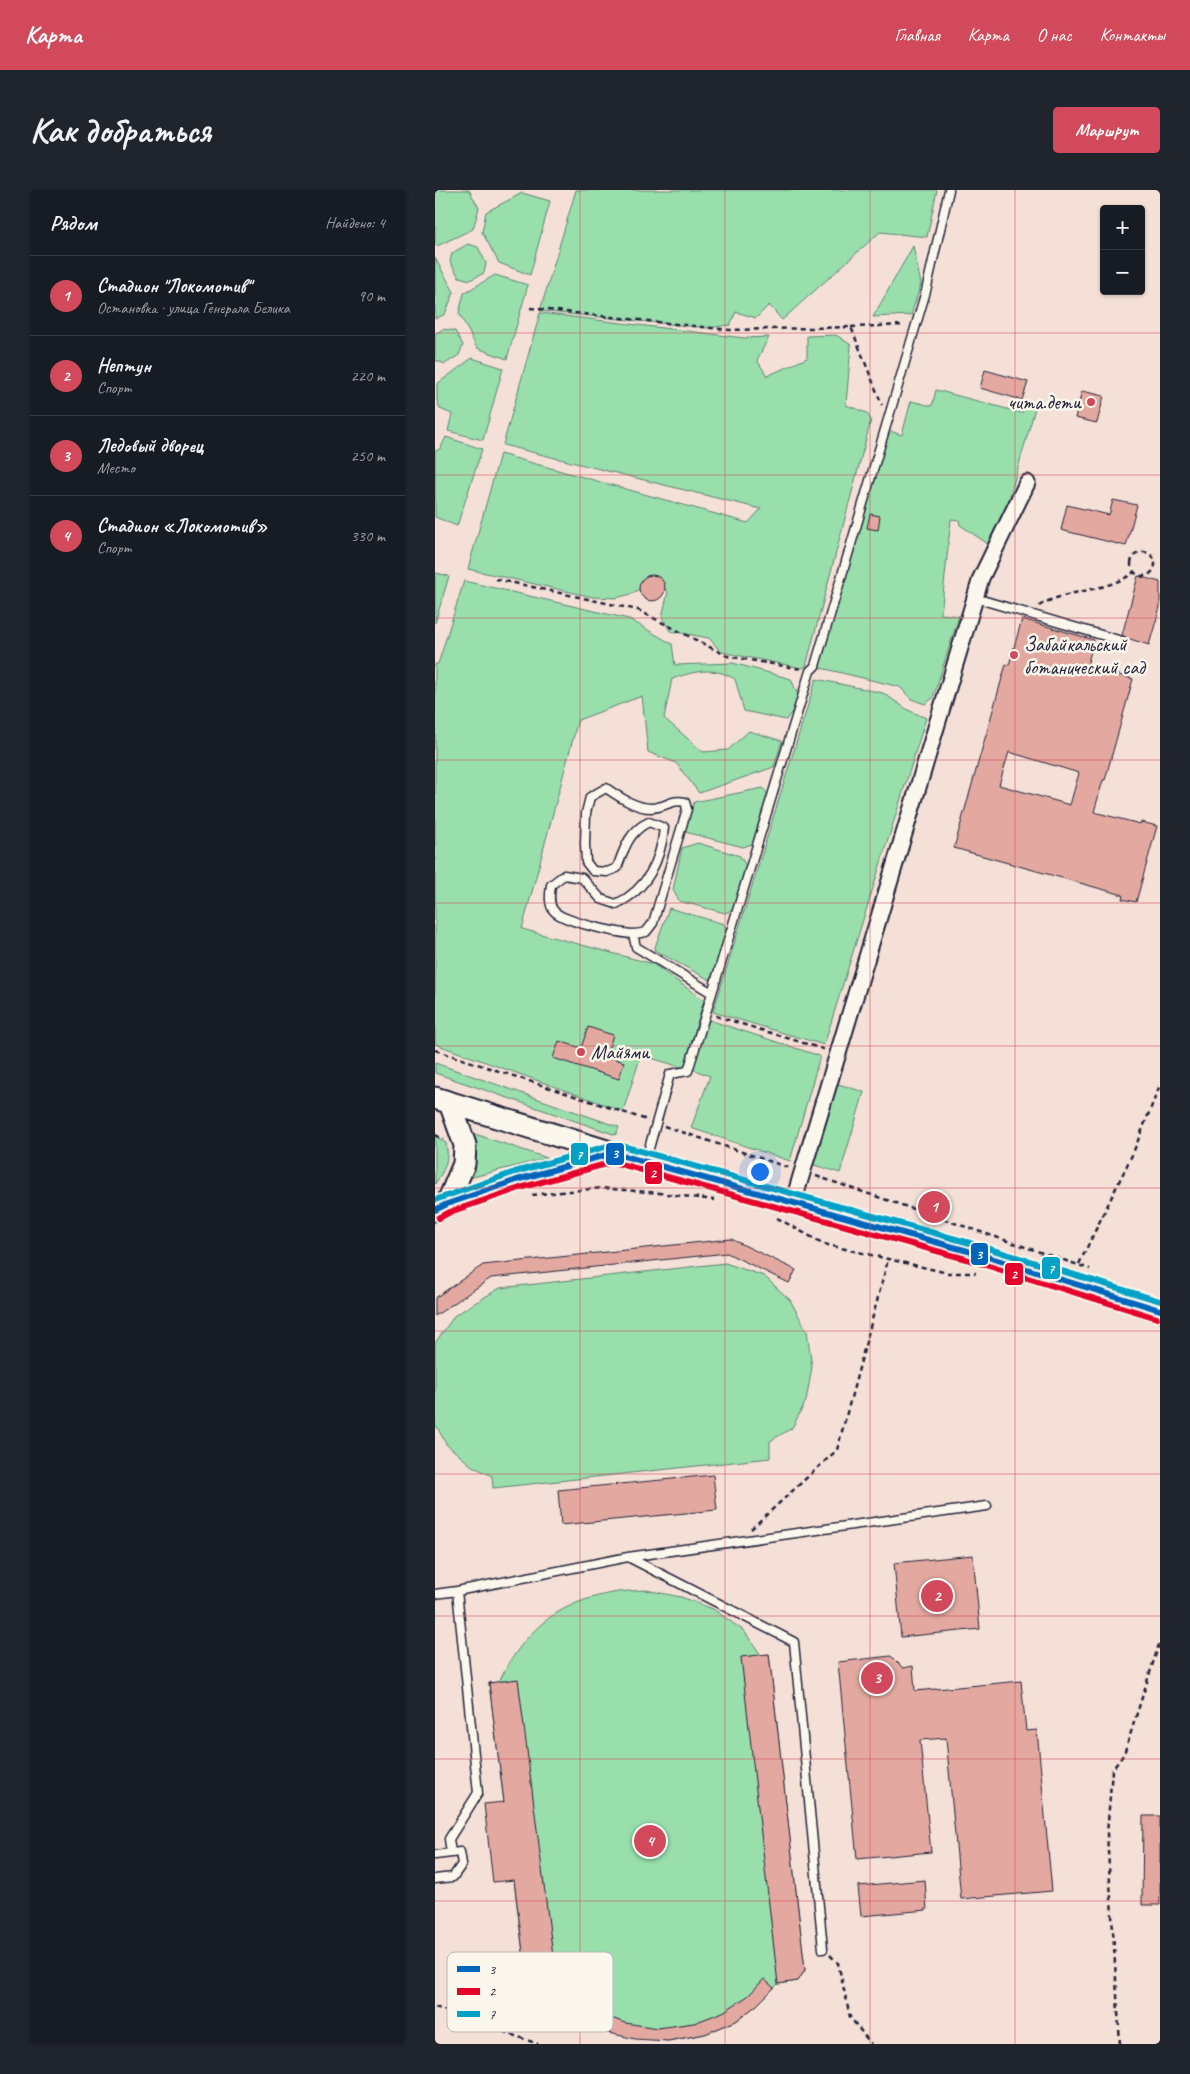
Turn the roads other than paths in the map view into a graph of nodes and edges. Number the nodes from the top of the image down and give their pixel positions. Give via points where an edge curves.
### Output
1 (949, 190) edge
2 (1027, 483) dead end
3 (975, 598) junction
4 (1122, 641) dead end
5 (633, 934) junction
6 (712, 993) junction
7 (443, 1101) edge
8 (613, 1153) junction
9 (645, 1161) junction
10 (793, 1204) junction
11 (441, 1207) edge
12 (1160, 1310) edge
13 (987, 1506) dead end
14 (628, 1557) junction
15 (457, 1591) junction
16 (435, 1594) edge
17 (451, 1853) junction
18 (435, 1855) edge
19 (435, 1879) edge
20 (823, 1949) road end

1 - 6 lane via 917,324 815,666 810,671
2 - 3 street via 981,578
3 - 4 lane
3 - 10 street
5 - 5 lane via 647,932 653,923 687,808 685,802 678,800 657,808 642,807 606,788 590,796 586,813 586,862 593,871 607,872 617,868 627,842 639,826 649,822 664,828 655,864 643,886 630,898 616,904 601,899 582,878 564,875 551,885 549,896 553,909 561,916
5 - 6 lane via 636,947
6 - 9 lane via 688,1072 670,1074
7 - 8 main road
7 - 11 main road via 465,1146 464,1164
8 - 9 main road
8 - 11 main road via 517,1180
9 - 10 main road
10 - 12 main road via 968,1251
13 - 14 lane
14 - 15 lane
14 - 20 lane via 794,1642
15 - 16 lane
15 - 17 lane via 478,1793 449,1839
17 - 18 lane
17 - 19 lane via 460,1852 462,1864 453,1877

